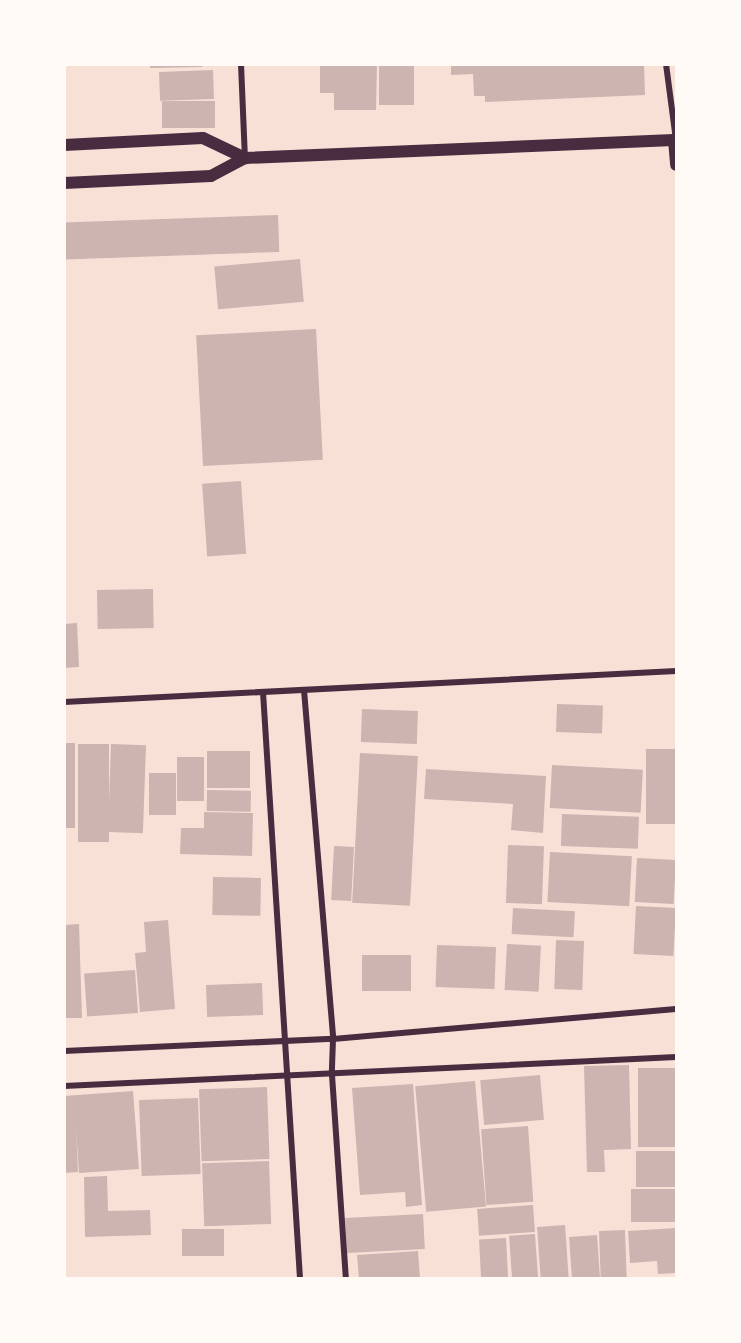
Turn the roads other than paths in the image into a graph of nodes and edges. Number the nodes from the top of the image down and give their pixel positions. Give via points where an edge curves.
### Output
1 (241, 64) edge
2 (666, 64) edge
3 (675, 140) edge
4 (64, 146) edge
5 (245, 158) junction
6 (676, 165) edge
7 (64, 183) edge
8 (676, 671) edge
9 (304, 690) junction
10 (262, 692) junction
11 (64, 702) edge
12 (676, 1009) edge
13 (286, 1039) junction
14 (333, 1039) junction
15 (64, 1051) edge
16 (676, 1057) edge
17 (332, 1075) junction
18 (286, 1077) junction
19 (64, 1086) edge
20 (300, 1278) edge
21 (346, 1278) edge

1 - 5 street
2 - 3 street
3 - 5 main road
3 - 6 main road
4 - 5 main road via 203,138
5 - 7 main road via 211,176
8 - 9 street
9 - 10 street
9 - 14 street
10 - 11 street
10 - 13 street
12 - 14 street
13 - 14 street
13 - 15 street
13 - 18 street
14 - 17 street
16 - 17 street
17 - 18 street
17 - 21 street
18 - 19 street
18 - 20 street

